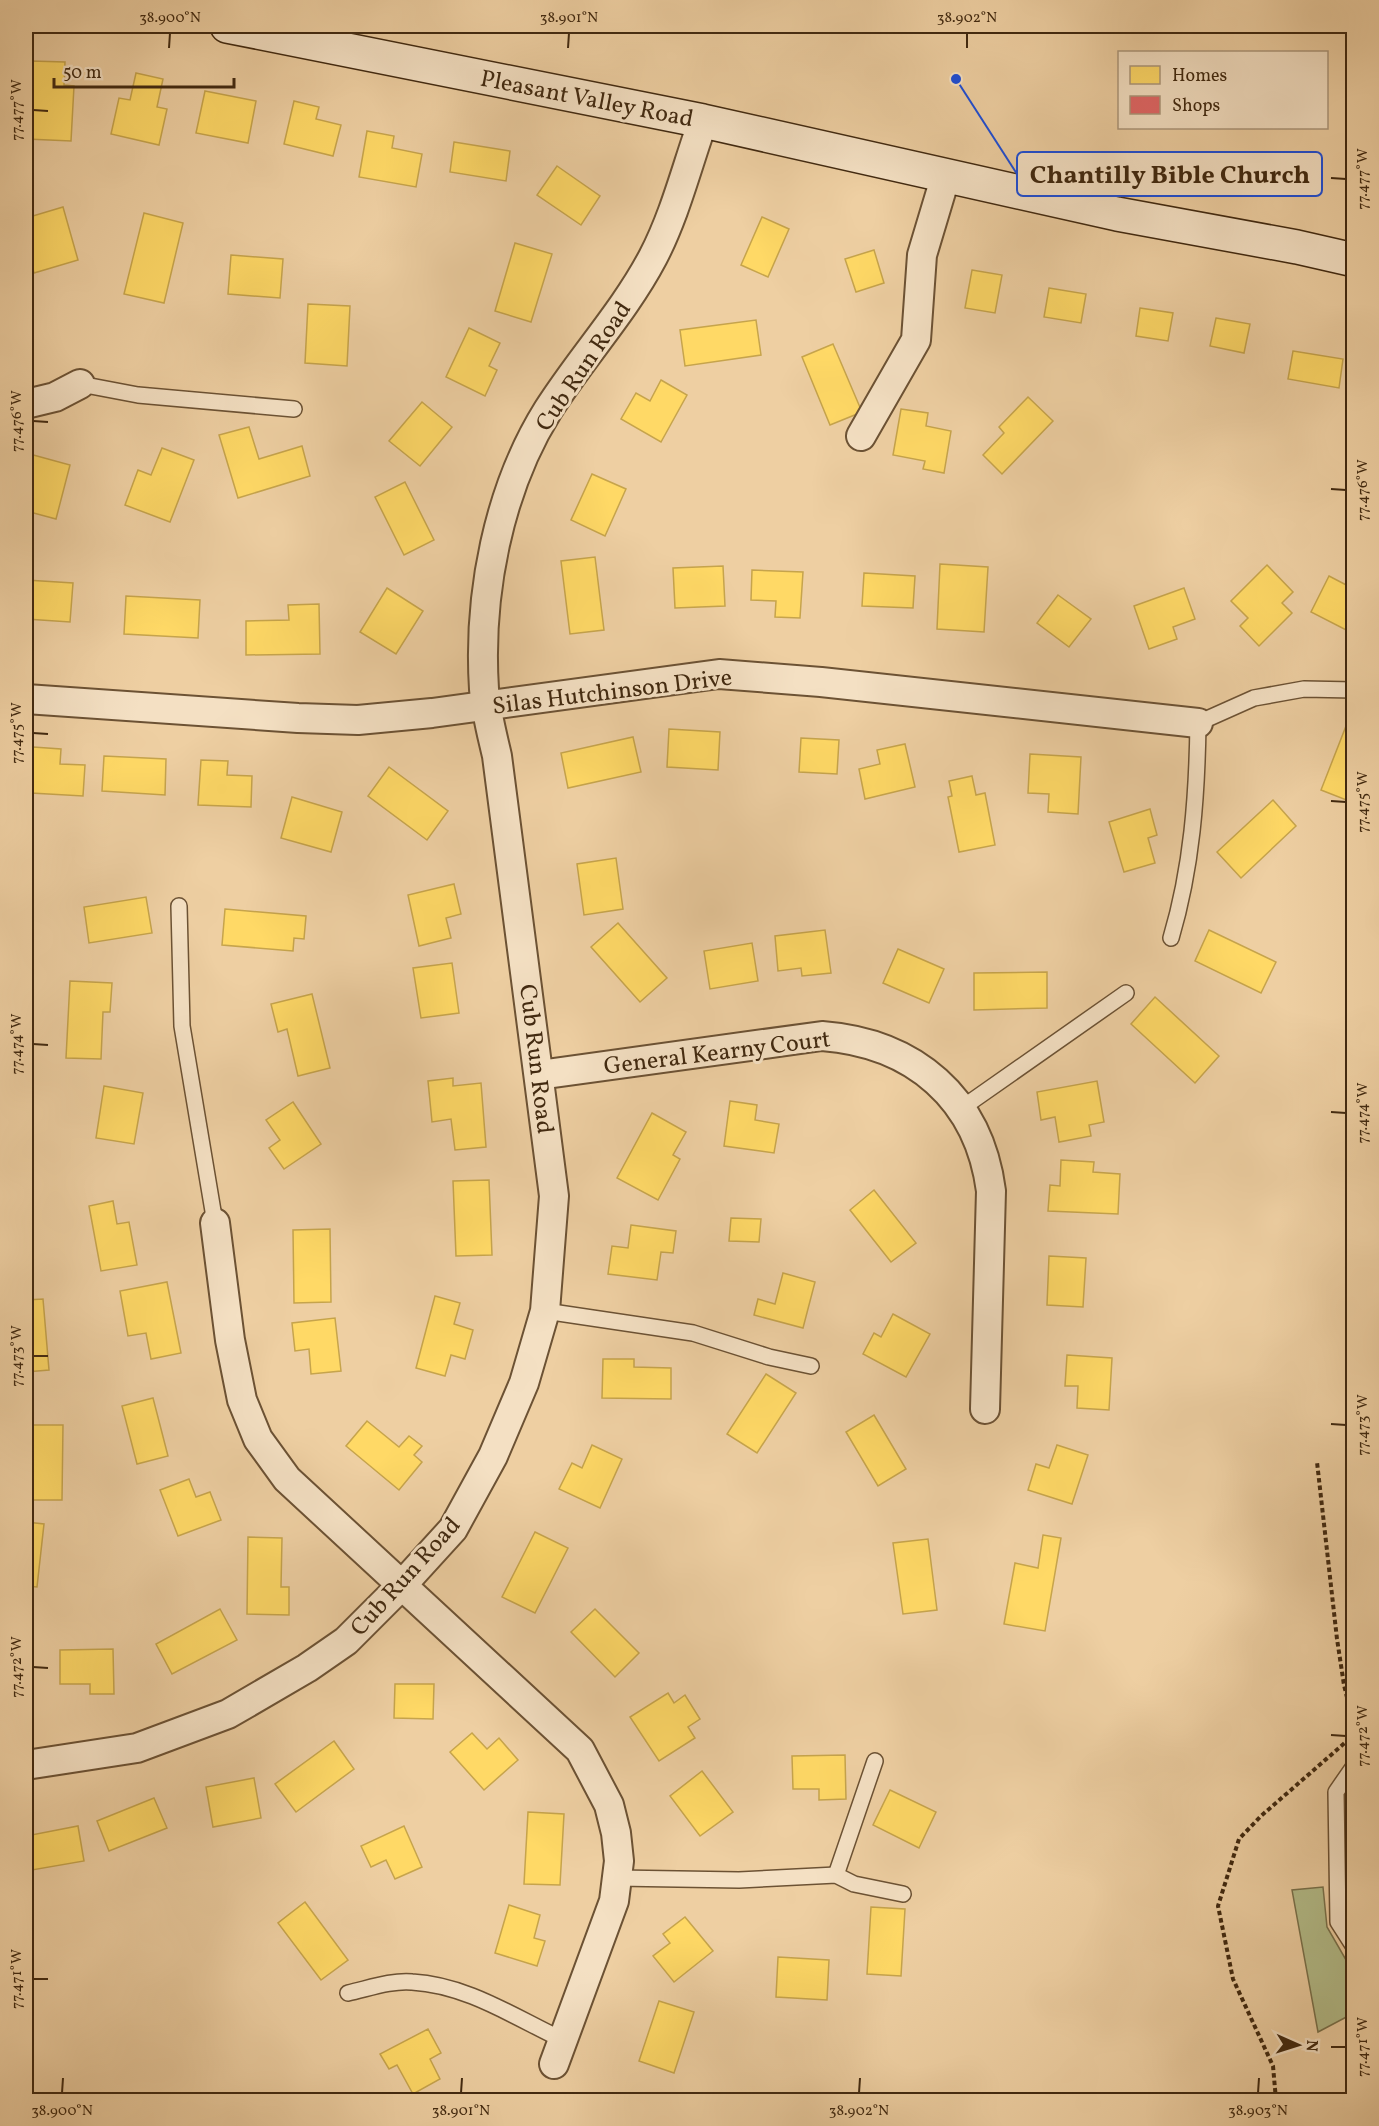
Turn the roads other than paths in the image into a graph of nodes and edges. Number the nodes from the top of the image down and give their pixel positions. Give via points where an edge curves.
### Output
1 (227, 26) edge
2 (702, 121) junction
3 (946, 175) junction
4 (1353, 260) edge
5 (81, 384) joint
6 (26, 404) edge
7 (294, 409) dead end
8 (861, 435) dead end
9 (1353, 690) edge
10 (26, 699) edge
11 (486, 706) junction
12 (1198, 723) junction
13 (179, 906) dead end
14 (1171, 938) dead end
15 (1126, 993) dead end
16 (539, 1075) junction
17 (962, 1108) junction
18 (215, 1223) joint
19 (545, 1311) junction
20 (811, 1366) dead end
21 (985, 1409) dead end
22 (402, 1585) junction
23 (875, 1761) dead end
24 (26, 1765) edge
25 (1353, 1766) edge
26 (836, 1875) junction
27 (617, 1878) junction
28 (903, 1894) dead end
29 (1353, 1947) edge
30 (348, 1993) dead end
31 (559, 2052) joint

1 - 2 main road, Pleasant Valley Road
2 - 3 main road, Pleasant Valley Road
2 - 11 street, Cub Run Road via 653,258 625,305 546,413 522,461 490,570 485,621
3 - 4 main road, Pleasant Valley Road via 1117,214
3 - 8 street via 922,255 916,340
5 - 6 street via 55,397
5 - 7 lane via 159,398
9 - 12 lane via 1304,689 1254,698
10 - 11 street, Silas Hutchinson Drive via 358,720
11 - 12 street, Silas Hutchinson Drive via 719,674
11 - 16 street, Cub Run Road via 497,756
12 - 14 lane via 1192,838
13 - 18 lane via 182,1026
15 - 17 lane
16 - 17 street, General Kearny Court via 798,1038 840,1037 893,1053 920,1068
16 - 19 street, Cub Run Road via 554,1196
17 - 21 street, General Kearny Court via 984,1153 991,1191
18 - 22 street via 242,1400 258,1438 287,1479
19 - 20 lane via 693,1333
19 - 22 street, Cub Run Road via 524,1383 494,1456 453,1529
22 - 24 street, Cub Run Road via 346,1641 228,1714 137,1748
22 - 27 street via 580,1750 609,1805 616,1833
23 - 26 lane
25 - 29 lane via 1336,1791 1338,1922
26 - 27 lane via 740,1880
26 - 28 lane via 854,1884
27 - 31 street via 614,1901
30 - 31 lane via 410,1981 452,1988 504,2009

